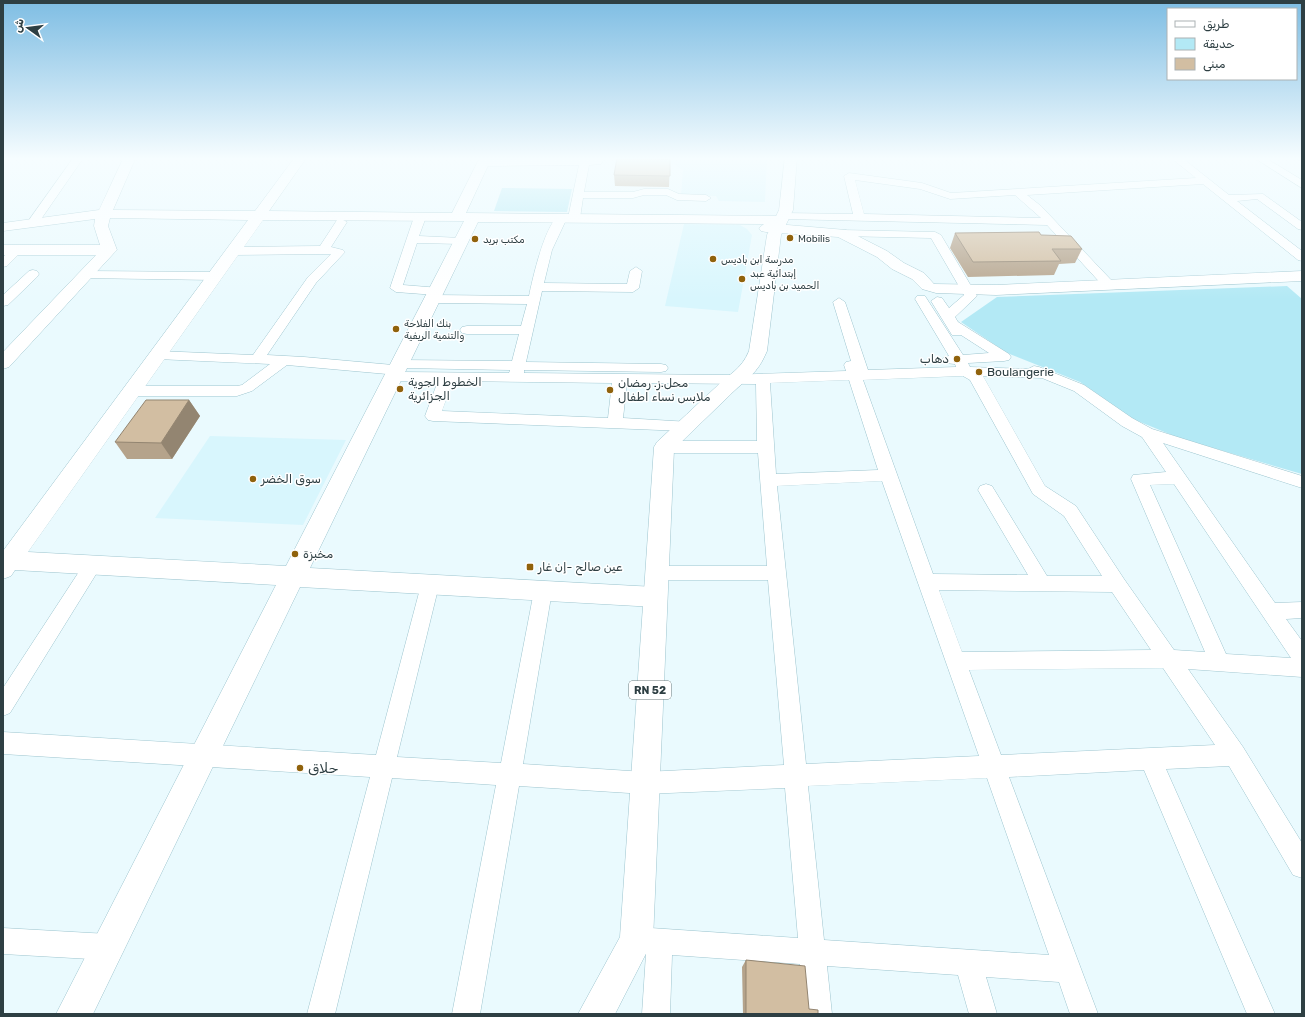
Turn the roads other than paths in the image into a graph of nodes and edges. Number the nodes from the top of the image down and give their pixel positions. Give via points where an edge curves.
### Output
1 (46, 204) edge
2 (108, 204) edge
3 (260, 204) edge
4 (262, 204) edge
5 (473, 204) edge
6 (573, 204) edge
7 (777, 204) edge
8 (783, 204) edge
9 (856, 204) edge
10 (1032, 204) edge
11 (1235, 204) edge
12 (1271, 204) edge
13 (104, 214) junction
14 (253, 215) junction
15 (420, 216) junction
16 (567, 218) junction
17 (859, 218) junction
18 (341, 222) dead end
19 (775, 222) junction
20 (1050, 222) junction
21 (33, 223) junction
22 (465, 223) junction
23 (3, 227) edge
24 (1302, 227) edge
25 (841, 233) junction
26 (412, 239) junction
27 (324, 249) junction
28 (10, 250) edge
29 (109, 250) junction
30 (232, 252) junction
31 (1302, 257) edge
32 (3, 263) edge
33 (636, 271) dead end
34 (33, 274) dead end
35 (85, 275) junction
36 (209, 276) junction
37 (1302, 276) edge
38 (1108, 285) junction
39 (537, 287) junction
40 (969, 292) junction
41 (930, 294) junction
42 (434, 295) junction
43 (534, 300) junction
44 (3, 302) edge
45 (839, 302) dead end
46 (951, 321) junction
47 (467, 330) dead end
48 (527, 330) junction
49 (158, 355) junction
50 (1003, 357) junction
51 (5, 358) edge
52 (257, 359) junction
53 (284, 360) junction
54 (971, 368) junction
55 (396, 370) junction
56 (857, 370) junction
57 (517, 372) junction
58 (757, 373) junction
59 (1044, 374) junction
60 (447, 377) junction
61 (733, 378) junction
62 (620, 379) junction
63 (132, 391) junction
64 (615, 423) junction
65 (685, 426) junction
66 (1147, 433) junction
67 (765, 447) junction
68 (664, 448) junction
69 (888, 475) junction
70 (1178, 478) junction
71 (768, 480) junction
72 (1301, 483) edge
73 (986, 490) dead end
74 (4, 559) edge
75 (92, 566) junction
76 (777, 573) junction
77 (293, 577) junction
78 (927, 582) junction
79 (1042, 583) junction
80 (1117, 584) junction
81 (430, 585) junction
82 (656, 585) junction
83 (544, 591) junction
84 (1302, 610) edge
85 (1270, 611) junction
86 (1302, 657) edge
87 (1169, 659) junction
88 (956, 661) junction
89 (1220, 663) junction
90 (1302, 668) edge
91 (3, 706) edge
92 (3, 743) edge
93 (1235, 755) junction
94 (203, 756) junction
95 (1151, 760) junction
96 (384, 767) junction
97 (994, 767) junction
98 (510, 775) junction
99 (796, 777) junction
100 (645, 783) junction
101 (1302, 866) edge
102 (3, 941) edge
103 (648, 941) junction
104 (108, 947) junction
105 (813, 952) junction
106 (968, 962) junction
107 (1068, 969) junction
108 (74, 1014) edge
109 (321, 1014) edge
110 (466, 1014) edge
111 (596, 1014) edge
112 (656, 1014) edge
113 (818, 1014) edge
114 (983, 1014) edge
115 (1084, 1014) edge
116 (1262, 1014) edge

1 - 21 street
2 - 13 main road
3 - 14 main road
4 - 14 main road
5 - 22 main road
6 - 16 street
7 - 19 main road
8 - 19 main road
9 - 17 street
10 - 20 street
11 - 31 street
12 - 24 street
13 - 14 main road
13 - 21 main road
13 - 29 main road via 101,226
14 - 15 main road
14 - 30 main road
14 - 36 main road
15 - 22 main road
15 - 26 street
16 - 19 main road
16 - 22 main road
16 - 39 street via 546,250
17 - 19 street
17 - 20 street
18 - 27 street
19 - 25 main road
19 - 58 main road
19 - 61 main road via 746,352
20 - 38 street
21 - 23 main road
22 - 26 street
22 - 42 main road
25 - 40 street via 935,235
25 - 41 main road via 882,254
26 - 42 street via 396,288
27 - 30 street
27 - 52 street via 339,252 312,280
28 - 29 main road
28 - 32 street
29 - 35 main road
30 - 36 main road
33 - 39 street via 633,288
34 - 44 street
35 - 36 street
35 - 51 main road
36 - 49 main road
36 - 74 main road
37 - 38 main road
38 - 40 main road
39 - 43 street
40 - 41 main road
40 - 46 street
41 - 46 street
41 - 54 street
42 - 43 street
42 - 55 main road
43 - 48 street
45 - 56 street
46 - 50 street
46 - 54 street
47 - 48 street
48 - 57 street
49 - 52 street
49 - 63 main road
50 - 54 street
50 - 59 street
52 - 53 street
53 - 55 street
53 - 63 street via 247,388 237,391
54 - 56 street
54 - 59 street
54 - 80 street via 1039,490 1070,511
55 - 57 street
55 - 60 street
55 - 77 main road
56 - 58 street
56 - 69 street
57 - 60 street
57 - 61 street
57 - 62 street
58 - 61 main road
58 - 67 street
59 - 66 street via 1079,388
60 - 64 street via 433,416
61 - 62 street
61 - 65 main road
62 - 64 street
63 - 74 main road
64 - 65 street
65 - 68 main road
66 - 70 street
66 - 72 street
67 - 68 street
67 - 71 street
68 - 82 main road, RN 52
69 - 71 street
69 - 78 street
70 - 85 street
70 - 89 street via 1139,479
71 - 76 street
73 - 79 street
74 - 75 main road
75 - 77 main road
75 - 91 street
76 - 82 street
76 - 99 street
77 - 81 main road
77 - 94 main road
78 - 79 street
78 - 88 street
79 - 80 street
80 - 87 street
81 - 83 main road
81 - 96 street
82 - 83 main road
82 - 100 main road, RN 52
83 - 98 street
84 - 85 street
85 - 86 street
87 - 88 street
87 - 89 street
87 - 93 street
88 - 97 street
89 - 90 street
92 - 94 street
93 - 95 street
93 - 101 street
94 - 96 street
94 - 104 main road
95 - 97 street
95 - 116 street
96 - 98 street
96 - 109 street
97 - 99 street
97 - 107 street
98 - 100 street
98 - 110 street
99 - 100 street
99 - 105 street
100 - 103 main road, RN 52
102 - 104 street
103 - 105 street
103 - 111 main road, RN 52
103 - 112 street
104 - 108 main road
105 - 106 street
105 - 113 street
106 - 107 street
106 - 114 street
107 - 115 street

